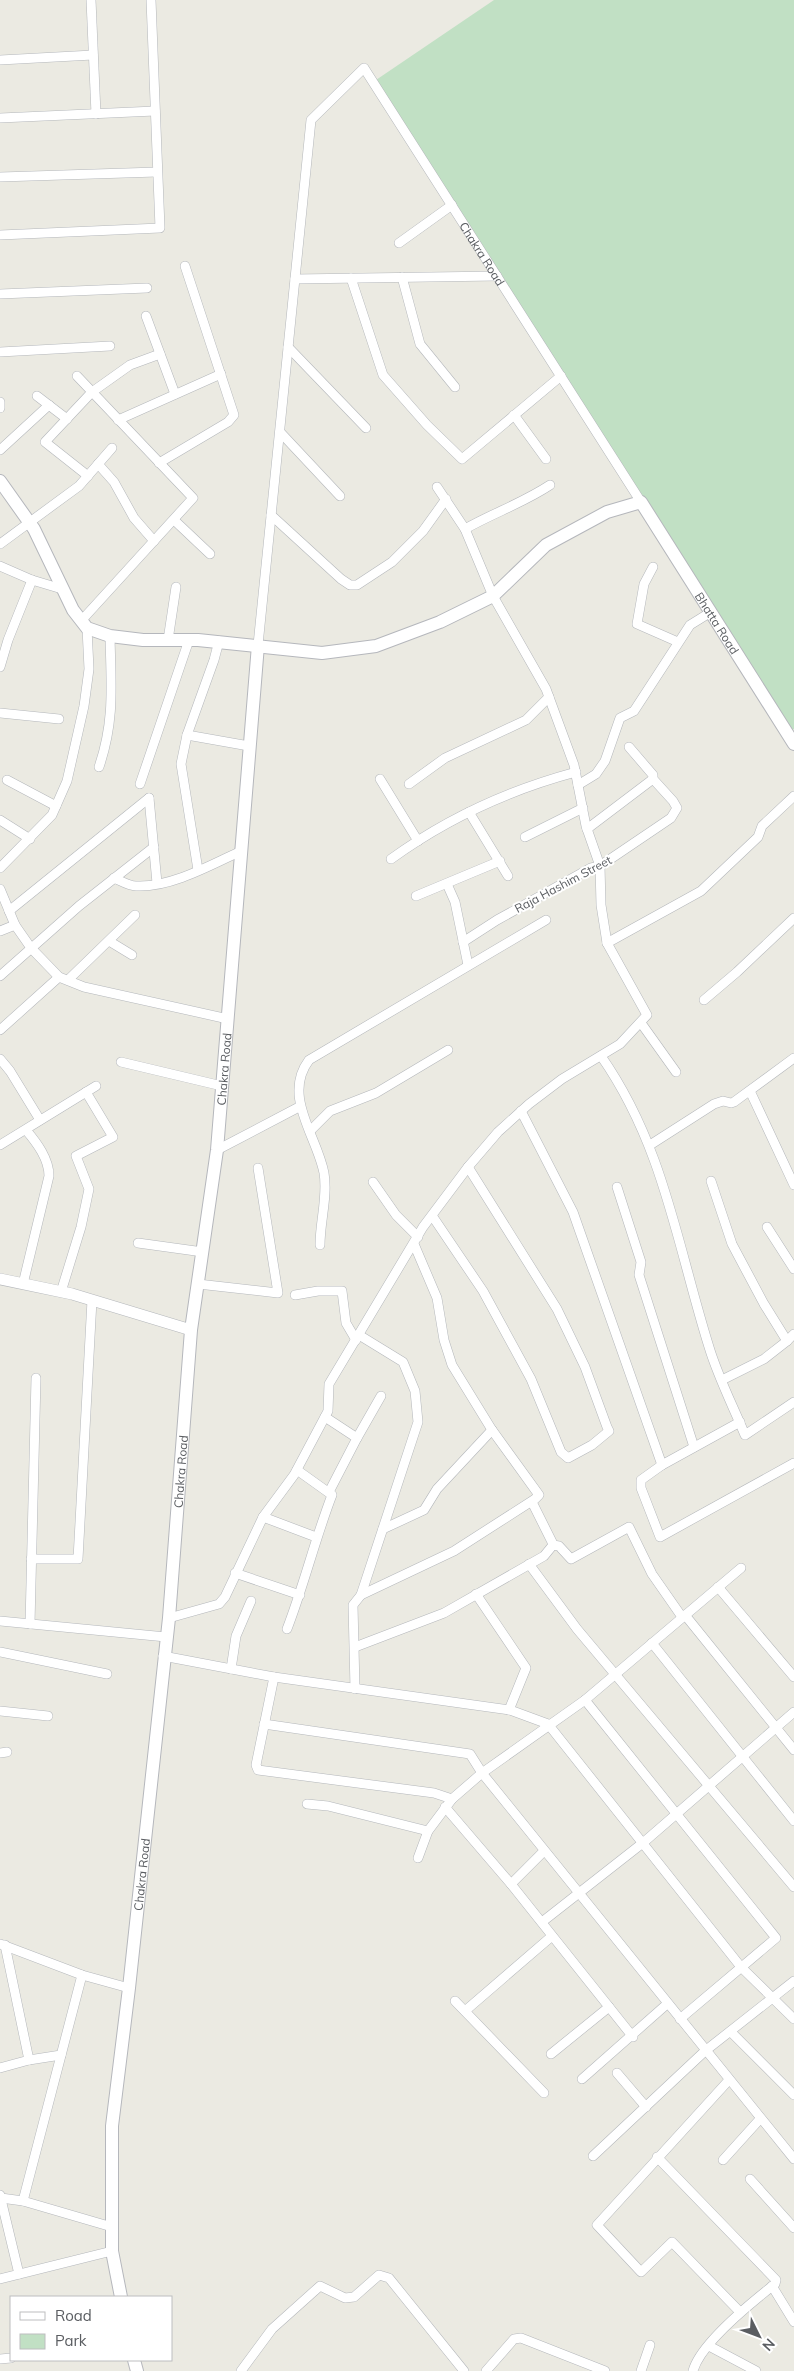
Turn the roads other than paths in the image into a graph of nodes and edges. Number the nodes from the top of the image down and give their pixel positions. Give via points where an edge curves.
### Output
1 (91, 0) edge
2 (151, 0) edge
3 (94, 55) junction
4 (0, 60) edge
5 (155, 112) junction
6 (96, 114) junction
7 (0, 118) edge
8 (157, 172) junction
9 (0, 177) edge
10 (452, 206) junction
11 (0, 235) edge
12 (399, 243) dead end
13 (185, 266) dead end
14 (497, 276) junction
15 (402, 277) junction
16 (351, 278) junction
17 (295, 279) junction
18 (147, 288) dead end
19 (0, 294) edge
20 (146, 316) dead end
21 (110, 346) dead end
22 (288, 347) junction
23 (0, 352) edge
24 (160, 354) junction
25 (221, 374) junction
26 (77, 376) dead end
27 (560, 376) junction
28 (455, 388) dead end
29 (92, 392) junction
30 (175, 394) junction
31 (37, 396) dead end
32 (0, 402) edge
33 (49, 405) junction
34 (0, 408) edge
35 (514, 415) junction
36 (67, 419) junction
37 (118, 420) junction
38 (366, 428) dead end
39 (280, 432) junction
40 (112, 448) dead end
41 (0, 450) edge
42 (546, 459) dead end
43 (98, 464) junction
44 (159, 464) junction
45 (88, 476) junction
46 (0, 481) edge
47 (550, 486) dead end
48 (437, 487) dead end
49 (340, 496) dead end
50 (446, 499) junction
51 (641, 502) junction
52 (271, 515) junction
53 (174, 520) junction
54 (29, 522) junction
55 (465, 529) junction
56 (154, 542) junction
57 (0, 544) edge
58 (210, 554) dead end
59 (0, 566) edge
60 (653, 567) dead end
61 (32, 580) junction
62 (176, 586) dead end
63 (62, 589) junction
64 (492, 596) junction
65 (711, 612) junction
66 (84, 625) junction
67 (110, 636) junction
68 (4, 638) edge
69 (168, 640) junction
70 (189, 640) junction
71 (219, 641) junction
72 (678, 642) junction
73 (258, 645) junction
74 (0, 667) edge
75 (549, 697) junction
76 (0, 713) edge
77 (59, 720) dead end
78 (187, 735) junction
79 (794, 744) edge
80 (250, 746) junction
81 (629, 748) dead end
82 (99, 768) dead end
83 (576, 772) junction
84 (380, 779) dead end
85 (653, 779) junction
86 (7, 780) dead end
87 (140, 784) dead end
88 (409, 784) dead end
89 (578, 785) junction
90 (794, 796) edge
91 (56, 806) junction
92 (583, 808) junction
93 (469, 812) junction
94 (0, 820) edge
95 (588, 829) junction
96 (525, 837) dead end
97 (30, 840) junction
98 (418, 841) junction
99 (154, 846) junction
100 (241, 851) junction
101 (391, 859) dead end
102 (500, 861) junction
103 (600, 866) junction
104 (0, 868) edge
105 (198, 870) junction
106 (508, 876) dead end
107 (114, 878) junction
108 (157, 883) junction
109 (447, 884) junction
110 (0, 889) edge
111 (416, 896) dead end
112 (9, 911) junction
113 (135, 915) dead end
114 (794, 918) edge
115 (546, 920) dead end
116 (15, 925) junction
117 (0, 931) edge
118 (109, 941) junction
119 (464, 942) junction
120 (607, 943) junction
121 (31, 948) junction
122 (132, 955) dead end
123 (468, 965) junction
124 (0, 976) edge
125 (63, 978) junction
126 (704, 1000) dead end
127 (228, 1019) junction
128 (641, 1023) junction
129 (0, 1030) edge
130 (448, 1050) dead end
131 (601, 1056) junction
132 (794, 1058) edge
133 (0, 1059) edge
134 (121, 1062) dead end
135 (676, 1072) dead end
136 (96, 1086) dead end
137 (222, 1086) junction
138 (750, 1091) junction
139 (86, 1092) junction
140 (299, 1107) junction
141 (521, 1111) junction
142 (40, 1120) junction
143 (26, 1130) junction
144 (310, 1131) junction
145 (0, 1145) edge
146 (650, 1145) junction
147 (217, 1150) junction
148 (468, 1167) junction
149 (258, 1168) dead end
150 (711, 1181) dead end
151 (373, 1182) dead end
152 (794, 1185) edge
153 (617, 1187) dead end
154 (433, 1217) junction
155 (767, 1227) dead end
156 (416, 1240) junction
157 (138, 1243) dead end
158 (320, 1245) dead end
159 (203, 1252) junction
160 (794, 1269) edge
161 (0, 1279) edge
162 (24, 1284) junction
163 (198, 1284) junction
164 (61, 1292) junction
165 (295, 1295) dead end
166 (92, 1300) junction
167 (192, 1330) junction
168 (791, 1337) edge
169 (357, 1338) junction
170 (36, 1378) dead end
171 (722, 1380) junction
172 (381, 1396) dead end
173 (794, 1402) edge
174 (325, 1417) junction
175 (740, 1422) junction
176 (492, 1430) junction
177 (357, 1438) junction
178 (694, 1447) junction
179 (794, 1463) edge
180 (662, 1465) junction
181 (297, 1470) junction
182 (329, 1492) junction
183 (532, 1502) junction
184 (263, 1517) junction
185 (383, 1529) junction
186 (316, 1537) junction
187 (552, 1546) junction
188 (32, 1559) junction
189 (529, 1564) junction
190 (741, 1568) dead end
191 (235, 1573) junction
192 (718, 1586) junction
193 (476, 1594) junction
194 (300, 1595) junction
195 (361, 1595) junction
196 (250, 1600) dead end
197 (683, 1616) junction
198 (169, 1618) junction
199 (0, 1621) edge
200 (30, 1624) junction
201 (288, 1629) dead end
202 (166, 1637) junction
203 (652, 1643) junction
204 (355, 1647) junction
205 (0, 1652) edge
206 (163, 1656) junction
207 (230, 1669) junction
208 (107, 1674) dead end
209 (616, 1674) junction
210 (274, 1677) junction
211 (794, 1677) edge
212 (354, 1689) junction
213 (585, 1700) junction
214 (509, 1710) junction
215 (0, 1711) edge
216 (794, 1712) edge
217 (48, 1716) dead end
218 (264, 1724) junction
219 (548, 1724) junction
220 (776, 1728) junction
221 (794, 1750) edge
222 (742, 1758) junction
223 (482, 1773) junction
224 (710, 1785) junction
225 (452, 1799) junction
226 (307, 1804) dead end
227 (444, 1808) junction
228 (677, 1813) junction
229 (794, 1821) edge
230 (428, 1831) junction
231 (644, 1842) junction
232 (544, 1851) junction
233 (418, 1858) dead end
234 (511, 1884) junction
235 (794, 1887) edge
236 (578, 1894) junction
237 (542, 1922) junction
238 (552, 1936) junction
239 (2, 1944) edge
240 (741, 1967) junction
241 (82, 1975) junction
242 (794, 1981) edge
243 (129, 1988) junction
244 (774, 1998) junction
245 (455, 2001) dead end
246 (668, 2004) junction
247 (609, 2007) junction
248 (465, 2011) junction
249 (794, 2018) edge
250 (680, 2019) junction
251 (731, 2032) junction
252 (633, 2037) junction
253 (706, 2051) junction
254 (551, 2054) dead end
255 (61, 2055) junction
256 (29, 2060) junction
257 (0, 2068) edge
258 (617, 2074) dead end
259 (582, 2079) dead end
260 (729, 2080) junction
261 (544, 2093) dead end
262 (794, 2095) edge
263 (646, 2107) junction
264 (760, 2119) junction
265 (593, 2156) dead end
266 (657, 2157) junction
267 (794, 2159) edge
268 (724, 2160) dead end
269 (750, 2180) dead end
270 (0, 2197) edge
271 (22, 2201) junction
272 (112, 2227) junction
273 (794, 2228) edge
274 (112, 2251) junction
275 (19, 2274) junction
276 (0, 2279) edge
277 (772, 2286) junction
278 (121, 2296) edge
279 (740, 2312) junction
280 (794, 2322) edge
281 (650, 2345) dead end
282 (709, 2346) junction
283 (241, 2371) edge
284 (464, 2371) edge
285 (486, 2371) edge
286 (605, 2371) edge
287 (641, 2371) edge
288 (693, 2371) edge
289 (756, 2371) edge

1 - 3 street
2 - 5 street
3 - 4 street
3 - 6 street
5 - 6 street
5 - 8 street
6 - 7 street
8 - 9 street
8 - 11 street via 160,228
10 - 12 street
10 - 14 street, Chakra Road
10 - 17 street, Chakra Road via 364,68 311,120
13 - 25 street
14 - 15 street
14 - 27 street, Chakra Road
15 - 16 street
15 - 28 street via 420,344
16 - 17 street
16 - 35 street via 383,375 462,459
17 - 22 street
18 - 19 street
20 - 24 street
21 - 23 street
22 - 38 street
22 - 39 street
24 - 29 street via 130,364
24 - 30 street
25 - 30 street
25 - 44 street via 234,415 232,419
26 - 29 street
27 - 35 street
27 - 51 street, Chakra Road
29 - 36 street
29 - 37 street
30 - 37 street
31 - 33 street
32 - 34 street
33 - 36 street
33 - 41 street
35 - 42 street
36 - 45 street via 46,442
37 - 44 street
39 - 49 street
39 - 52 street
40 - 43 street
43 - 45 street
43 - 56 street
44 - 53 street via 193,498
45 - 54 street
46 - 54 main road
47 - 55 street
48 - 50 street
50 - 52 street via 423,532 392,562 357,585 341,579
50 - 55 street
51 - 64 main road via 607,512 546,546
51 - 65 main road, Bhatta Road
52 - 73 street
53 - 56 street
53 - 58 street
54 - 57 street
54 - 63 main road
55 - 64 street
56 - 66 street
59 - 61 street
60 - 72 street via 644,584 637,624
61 - 63 street
61 - 68 street
62 - 69 street
63 - 66 main road
64 - 73 main road via 440,622 376,646 322,653
64 - 75 street
65 - 72 street via 690,625
65 - 79 main road, Bhatta Road
66 - 67 main road
66 - 91 street via 88,669 84,706 67,780
67 - 69 main road
67 - 82 street via 112,714
68 - 74 street
69 - 70 main road
70 - 71 main road
70 - 87 street
71 - 73 main road
71 - 78 street
72 - 89 street via 634,711 620,718 601,767
73 - 80 main road, Chakra Road
75 - 83 street
75 - 88 street via 526,720 444,758
76 - 77 street
78 - 80 street
78 - 105 street via 181,764
80 - 100 main road, Chakra Road
81 - 85 street
83 - 89 street
83 - 93 street via 543,781
84 - 98 street
85 - 95 street
85 - 103 street, Raja Hashim Street via 677,808 671,818
86 - 91 street
89 - 92 street
90 - 120 street via 762,826 758,838 701,891
91 - 97 street
92 - 95 street
92 - 96 street
93 - 98 street via 439,826
93 - 102 street
94 - 97 street
95 - 103 street
97 - 104 street
98 - 101 street
99 - 107 street
99 - 108 street
99 - 112 street via 149,798
100 - 105 street
100 - 127 main road, Chakra Road
102 - 106 street
102 - 109 street
103 - 119 street, Raja Hashim Street via 582,872
103 - 120 street via 600,905
105 - 108 street via 185,877
107 - 108 street via 134,886
107 - 121 street
109 - 111 street
109 - 119 street via 455,902
110 - 112 street
112 - 116 street
113 - 118 street
114 - 126 street
115 - 123 street
116 - 117 street
116 - 121 street
118 - 122 street
118 - 125 street
119 - 123 street
120 - 128 street via 646,1011
121 - 124 street
121 - 125 street
123 - 140 street via 309,1060 299,1080
125 - 127 street via 84,987
125 - 129 street
127 - 137 main road, Chakra Road
128 - 131 street via 620,1044
128 - 135 street
130 - 144 street via 376,1093 330,1111
131 - 141 street via 562,1079
131 - 146 street via 622,1086
132 - 138 street
133 - 142 street
134 - 137 street
136 - 139 street
137 - 147 main road, Chakra Road
138 - 146 street via 731,1103 714,1104
138 - 152 street
139 - 142 street
139 - 164 street via 113,1137 76,1156 88,1189 81,1227
140 - 144 street
140 - 147 street
141 - 148 street
141 - 180 street via 573,1212
142 - 143 street
143 - 145 street
143 - 162 street via 49,1166 49,1176
144 - 158 street via 324,1172
146 - 171 street via 683,1248 709,1348
147 - 159 main road, Chakra Road
148 - 154 street
148 - 154 street via 556,1309 585,1367 609,1431 602,1438 568,1458 561,1452 531,1379 483,1291
149 - 163 street via 278,1293
150 - 168 street via 732,1244 764,1304
151 - 156 street
153 - 178 street via 641,1262 638,1276
154 - 156 street
155 - 160 street
156 - 169 street
156 - 176 street via 437,1298 452,1365
157 - 159 street
159 - 163 main road, Chakra Road
161 - 162 street
162 - 164 street
163 - 167 main road, Chakra Road
164 - 166 street
165 - 169 street via 318,1290 342,1291 346,1323
166 - 167 street
166 - 188 street via 78,1559
167 - 198 main road, Chakra Road
168 - 171 street via 764,1359
169 - 174 street via 329,1384
169 - 185 street via 403,1362 415,1391 418,1422
170 - 188 street
171 - 175 street
172 - 177 street
173 - 175 street via 745,1434
174 - 177 street
174 - 181 street
175 - 178 street
176 - 183 street via 537,1489 539,1495
176 - 185 street via 437,1489 424,1510
177 - 182 street
178 - 180 street
179 - 180 street via 660,1537 641,1480
181 - 182 street
181 - 184 street
182 - 186 street via 332,1495
183 - 187 street
183 - 195 street via 454,1551
184 - 186 street
184 - 191 street
185 - 195 street
186 - 194 street
187 - 189 street via 544,1556
187 - 197 street via 559,1546 571,1559 629,1527 652,1574
188 - 200 street
189 - 193 street
189 - 209 street via 577,1629
190 - 192 street
191 - 194 street
191 - 198 street via 219,1604
192 - 197 street
192 - 211 street
193 - 204 street via 444,1613
193 - 214 street via 526,1668
194 - 201 street
195 - 204 street via 353,1605
196 - 207 street via 236,1636
197 - 203 street
197 - 220 street
198 - 202 main road, Chakra Road
199 - 200 street
200 - 202 street
202 - 206 main road, Chakra Road
203 - 209 street
203 - 222 street
204 - 212 street
205 - 208 street
206 - 207 street
206 - 243 main road, Chakra Road
207 - 210 street
209 - 213 street
209 - 224 street
210 - 212 street
210 - 218 street
212 - 214 street
213 - 219 street
213 - 228 street
214 - 219 street
215 - 217 street
216 - 220 street
218 - 223 street via 466,1752 473,1757
218 - 225 street via 256,1765 258,1770 434,1793
219 - 223 street
219 - 231 street
220 - 221 street
220 - 222 street
222 - 224 street
222 - 229 street
223 - 225 street
223 - 232 street
224 - 228 street
224 - 235 street
225 - 227 street
226 - 230 street via 328,1806
227 - 230 street
227 - 234 street
228 - 231 street
228 - 240 street via 776,1938
230 - 233 street
231 - 236 street
231 - 240 street
232 - 234 street
232 - 236 street
234 - 237 street
236 - 237 street
236 - 246 street
237 - 238 street
238 - 247 street
238 - 248 street
239 - 241 street
239 - 256 street
240 - 244 street
240 - 250 street
241 - 243 street
241 - 255 street
242 - 244 street
243 - 272 main road, Chakra Road via 112,2126
244 - 249 street
244 - 251 street
245 - 248 street
246 - 250 street
246 - 252 street
247 - 252 street
247 - 254 street
248 - 261 street
250 - 253 street
251 - 253 street
251 - 262 street
252 - 259 street
253 - 260 street
253 - 263 street
255 - 256 street
255 - 271 street
256 - 257 street
258 - 263 street
260 - 264 street
260 - 266 street
263 - 265 street
264 - 267 street
264 - 268 street
266 - 277 street via 771,2273 776,2280
266 - 279 street via 596,2224 641,2272 672,2242
269 - 273 street
270 - 271 street
270 - 275 street
271 - 272 street
272 - 274 main road, Chakra Road
274 - 275 street
274 - 278 main road, Chakra Road
275 - 276 street
277 - 279 street
277 - 280 street
279 - 282 street
281 - 287 street
282 - 288 street via 699,2355
282 - 289 street
283 - 284 street via 272,2328 320,2286 345,2298 354,2297 379,2275 389,2278
285 - 286 street via 514,2338

